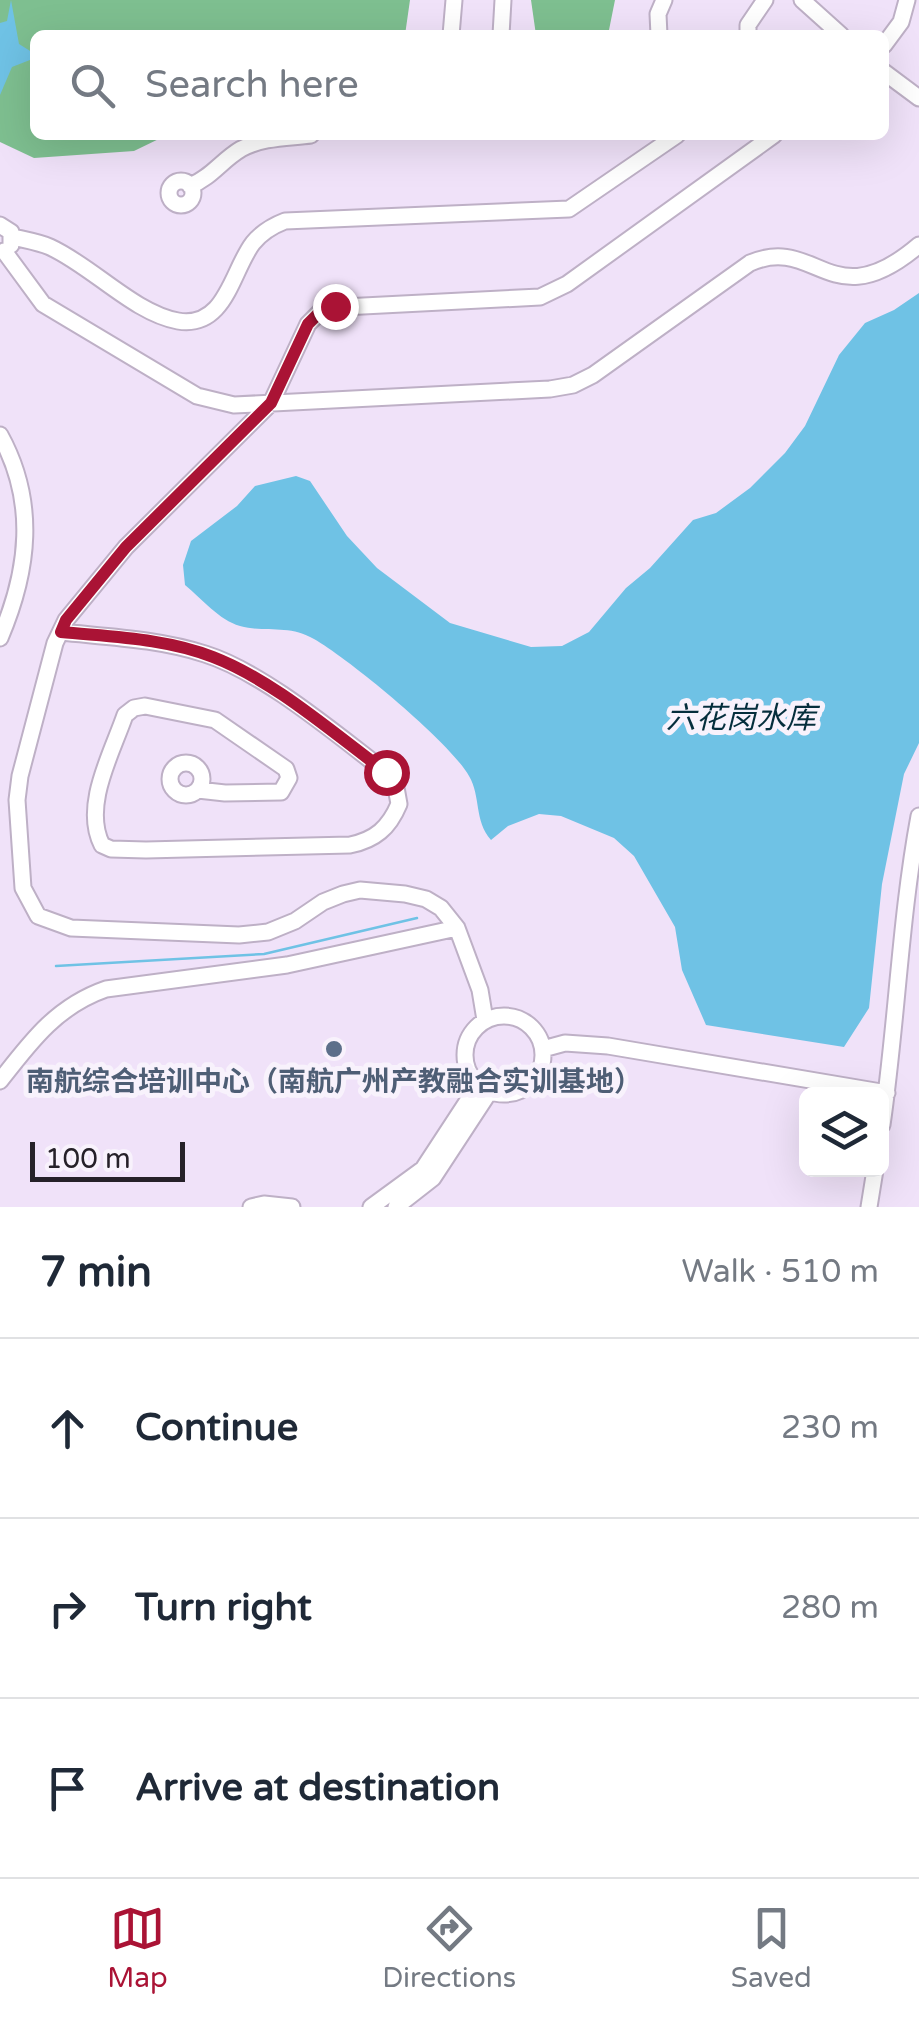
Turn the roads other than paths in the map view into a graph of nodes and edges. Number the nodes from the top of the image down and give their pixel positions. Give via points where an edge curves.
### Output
1 (454, 0) edge
2 (503, 0) edge
3 (664, 0) edge
4 (765, 0) edge
5 (802, 0) edge
6 (907, 0) edge
7 (451, 30) edge
8 (501, 30) edge
9 (659, 30) edge
10 (748, 30) edge
11 (835, 30) edge
12 (889, 38) edge
13 (889, 76) edge
14 (919, 98) edge
15 (261, 140) edge
16 (669, 140) edge
17 (767, 140) edge
18 (190, 186) dead end
19 (0, 225) edge
20 (919, 245) edge
21 (5, 247) edge
22 (271, 403) junction
23 (0, 435) edge
24 (61, 632) junction
25 (0, 638) edge
26 (198, 790) dead end
27 (919, 816) edge
28 (457, 928) junction
29 (919, 959) edge
30 (900, 976) junction
31 (485, 1020) junction
32 (542, 1049) junction
33 (0, 1081) edge
34 (856, 1087) edge
35 (887, 1087) edge
36 (484, 1088) junction
37 (873, 1177) edge
38 (251, 1207) edge
39 (292, 1207) edge
40 (371, 1207) edge
41 (396, 1207) edge
42 (869, 1207) edge

1 - 7 street
2 - 8 street
3 - 9 street
4 - 10 street
5 - 11 street
6 - 12 street
13 - 14 street
15 - 18 street
16 - 21 street via 569,209 285,221 251,246 215,310 190,322 157,314 50,247
17 - 22 street via 540,297 324,308 308,324
19 - 21 street via 9,228
20 - 22 street via 880,272 850,278 796,260 768,256 750,263 573,384
21 - 22 street via 42,304 197,396 234,405
22 - 24 street via 126,547
23 - 25 street via 21,482 27,533
24 - 26 street via 150,641 234,666 386,772 399,804 380,834 350,845 102,845 95,810 134,708 215,720 286,769 289,778 281,792
24 - 28 street via 17,800 24,888 38,916 71,928 239,935 295,922 323,902 360,890 426,899
27 - 30 street
28 - 31 street
28 - 33 street via 219,976 94,993 40,1028
29 - 30 street
30 - 35 street
31 - 32 street via 521,1019
31 - 36 street via 465,1047 466,1066
32 - 34 street via 608,1046
32 - 36 street via 538,1075 528,1086 504,1094
36 - 40 street via 423,1169
36 - 41 street via 433,1178
37 - 42 street
38 - 39 street

